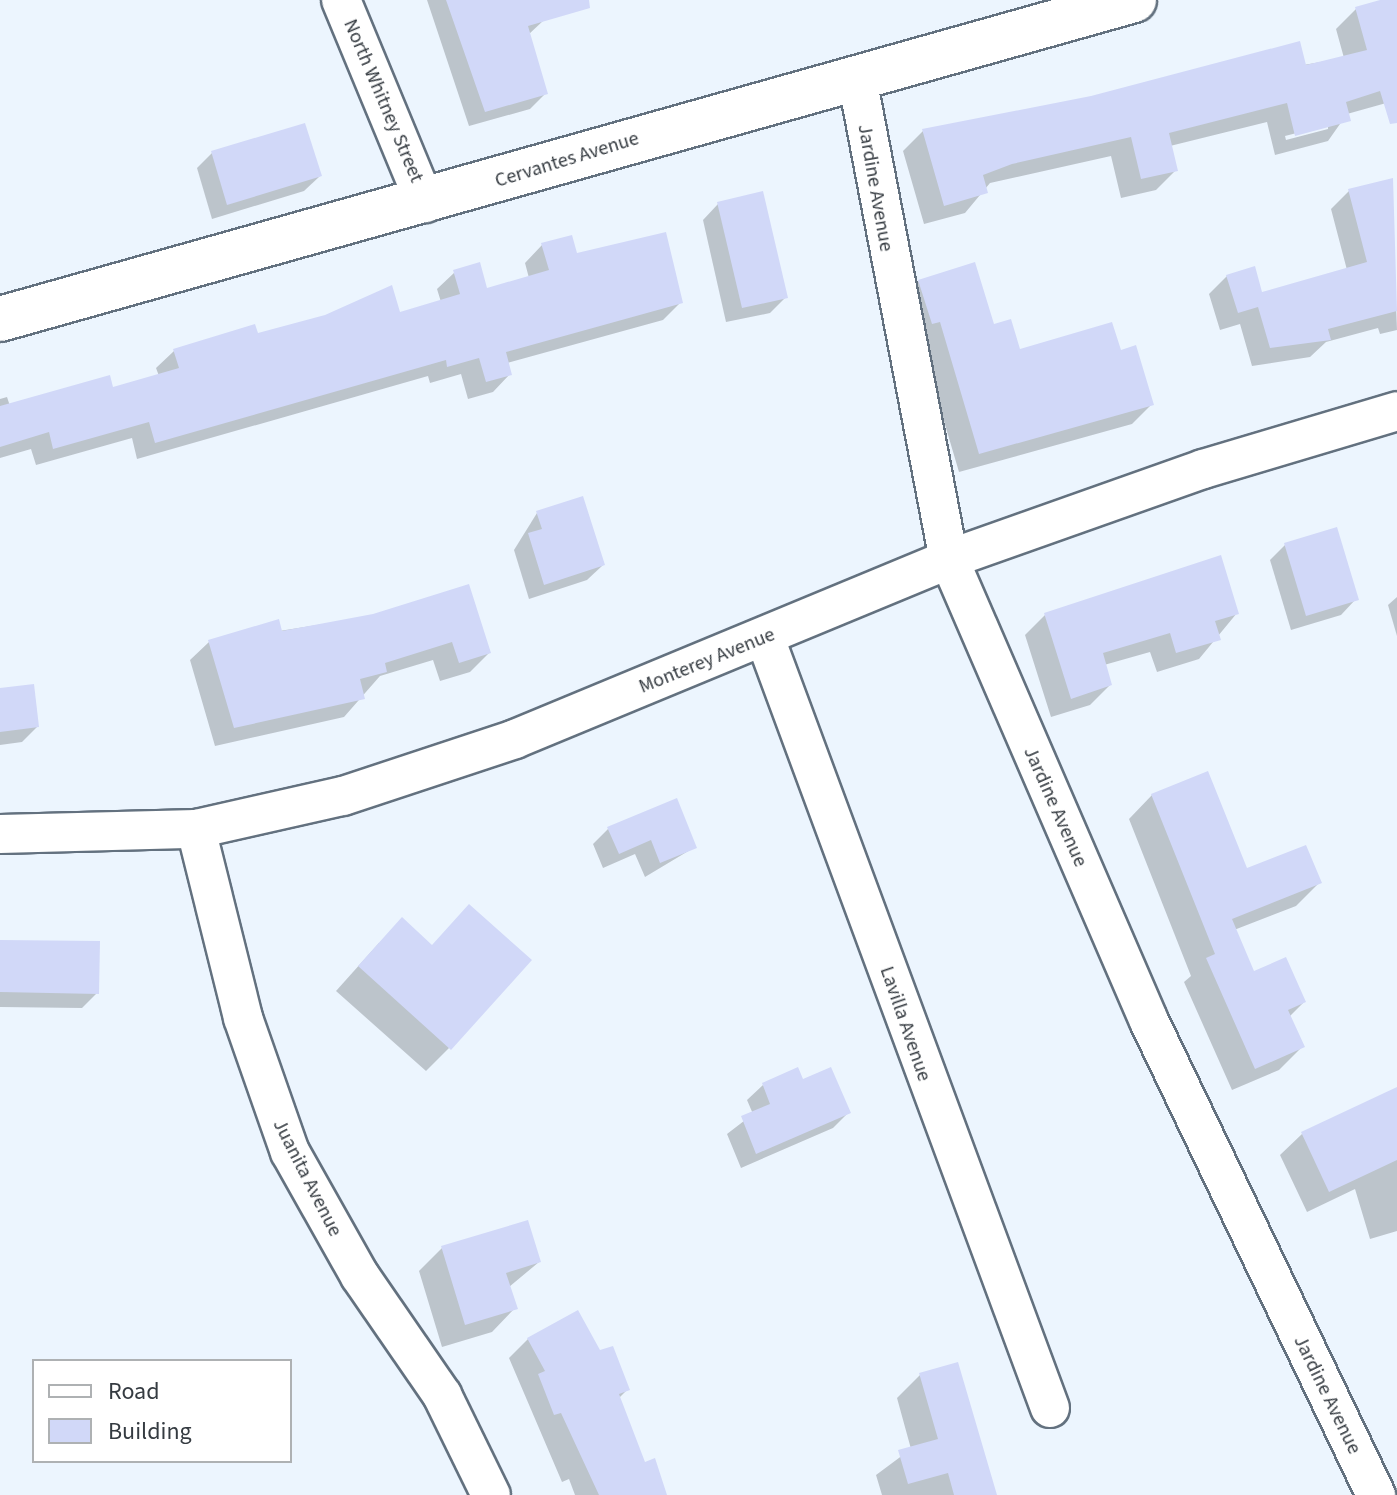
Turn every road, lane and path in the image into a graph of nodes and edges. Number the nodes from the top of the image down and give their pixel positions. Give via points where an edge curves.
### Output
1 (341, 0) edge
2 (1134, 0) edge
3 (857, 78) junction
4 (425, 203) junction
5 (0, 319) edge
6 (1397, 411) edge
7 (949, 559) junction
8 (765, 638) junction
9 (196, 829) junction
10 (0, 834) edge
11 (1050, 1408) dead end
12 (491, 1495) edge
13 (1376, 1495) edge

1 - 4 street, North Whitney Street
2 - 3 street, Cervantes Avenue
3 - 4 street, Cervantes Avenue
3 - 7 street, Jardine Avenue via 899,329
4 - 5 street, Cervantes Avenue
6 - 7 street, Monterey Avenue via 1203,469
7 - 8 street, Monterey Avenue
7 - 13 street, Jardine Avenue via 1149,1021
8 - 9 street, Monterey Avenue via 515,739 330,800
8 - 11 street, Lavilla Avenue
9 - 10 street, Monterey Avenue
9 - 12 street, Juanita Avenue via 243,1018 290,1152 360,1276 442,1395

